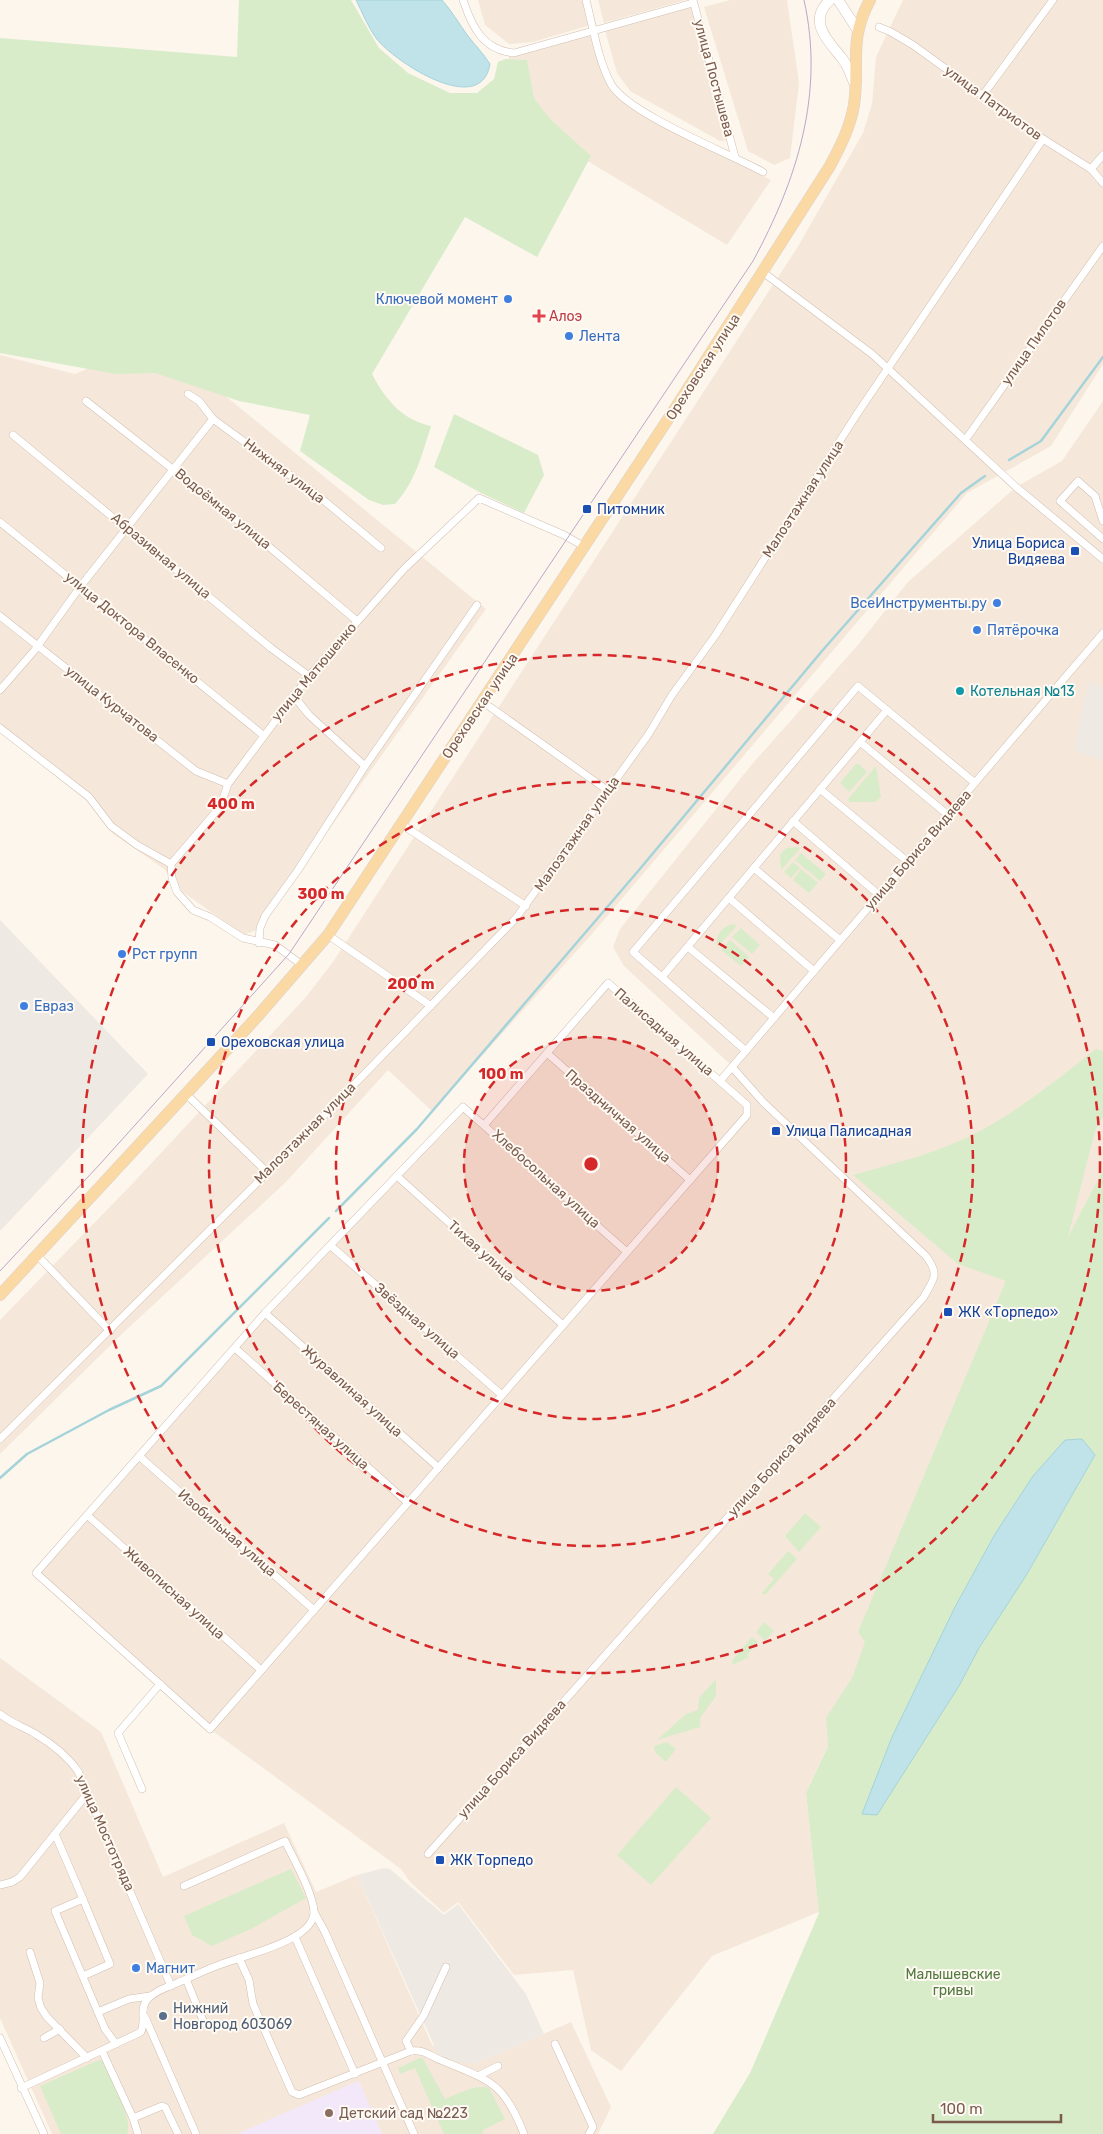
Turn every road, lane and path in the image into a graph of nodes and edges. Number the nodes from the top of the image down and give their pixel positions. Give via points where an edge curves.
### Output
1 (464, 0) edge
2 (586, 0) edge
3 (830, 0) edge
4 (838, 0) edge
5 (870, 0) edge
6 (1053, 0) edge
7 (693, 2) edge
8 (879, 27) dead end
9 (858, 29) junction
10 (594, 31) junction
11 (855, 85) junction
12 (982, 95) junction
13 (1043, 139) junction
14 (1103, 155) edge
15 (735, 157) junction
16 (1091, 170) junction
17 (763, 172) dead end
18 (1103, 183) edge
19 (1103, 246) edge
20 (764, 273) junction
21 (889, 368) junction
22 (188, 394) dead end
23 (86, 401) dead end
24 (213, 419) junction
25 (13, 435) dead end
26 (966, 439) junction
27 (172, 468) junction
28 (1103, 521) edge
29 (0, 522) edge
30 (126, 527) junction
31 (1103, 539) edge
32 (585, 546) junction
33 (381, 548) dead end
34 (1103, 559) edge
35 (80, 587) junction
36 (477, 606) dead end
37 (0, 616) edge
38 (357, 621) junction
39 (1103, 633) edge
40 (38, 646) junction
41 (309, 676) junction
42 (0, 690) edge
43 (293, 695) junction
44 (483, 702) junction
45 (887, 710) junction
46 (0, 728) edge
47 (263, 735) junction
48 (860, 742) junction
49 (365, 766) junction
50 (975, 783) junction
51 (228, 784) junction
52 (820, 789) junction
53 (607, 790) junction
54 (948, 815) junction
55 (793, 821) junction
56 (401, 824) junction
57 (908, 862) junction
58 (171, 864) junction
59 (754, 868) junction
60 (879, 895) junction
61 (729, 898) junction
62 (526, 906) junction
63 (328, 935) junction
64 (840, 940) junction
65 (259, 943) junction
66 (688, 947) junction
67 (302, 965) junction
68 (814, 971) junction
69 (662, 977) junction
70 (431, 1006) junction
71 (774, 1018) junction
72 (746, 1050) junction
73 (547, 1053) junction
74 (732, 1067) junction
75 (720, 1081) junction
76 (186, 1094) junction
77 (485, 1124) junction
78 (267, 1172) junction
79 (398, 1177) junction
80 (690, 1180) junction
81 (331, 1246) junction
82 (627, 1252) junction
83 (37, 1255) junction
84 (0, 1295) edge
85 (265, 1313) junction
86 (563, 1325) junction
87 (110, 1331) junction
88 (235, 1348) junction
89 (502, 1395) junction
90 (0, 1439) edge
91 (139, 1456) junction
92 (439, 1468) junction
93 (408, 1503) junction
94 (87, 1515) junction
95 (314, 1610) junction
96 (262, 1670) junction
97 (160, 1684) junction
98 (0, 1714) edge
99 (142, 1789) dead end
100 (87, 1794) junction
101 (55, 1834) junction
102 (428, 1854) dead end
103 (0, 1885) edge
104 (184, 1886) dead end
105 (83, 1899) junction
106 (314, 1912) junction
107 (295, 1937) junction
108 (30, 1952) dead end
109 (239, 1958) junction
110 (446, 1967) dead end
111 (83, 1976) junction
112 (186, 1979) junction
113 (171, 1986) junction
114 (150, 1996) junction
115 (143, 2011) junction
116 (98, 2012) junction
117 (194, 2028) dead end
118 (60, 2029) junction
119 (0, 2038) edge
120 (44, 2038) dead end
121 (116, 2044) junction
122 (554, 2044) dead end
123 (102, 2051) junction
124 (411, 2051) junction
125 (87, 2058) junction
126 (382, 2062) junction
127 (498, 2066) dead end
128 (355, 2074) junction
129 (480, 2075) junction
130 (21, 2088) junction
131 (133, 2118) junction
132 (44, 2134) edge
133 (138, 2134) edge
134 (178, 2134) edge
135 (196, 2134) edge
136 (414, 2134) edge
137 (524, 2134) edge
138 (589, 2134) edge

1 - 10 street via 482,40 504,52 514,53
2 - 10 street
3 - 11 main road via 822,14 821,29 831,48 847,66
4 - 9 main road
5 - 9 main road, Ореховская улица
6 - 12 street
7 - 10 street
7 - 15 street, улица Постышева
8 - 12 street, улица Патриотов via 912,45
9 - 11 main road, Ореховская улица via 854,52
10 - 15 street via 606,74 618,95 653,118
11 - 20 main road, Ореховская улица via 850,124 842,145
12 - 13 street, улица Патриотов
13 - 16 street, улица Патриотов
13 - 21 street, Малоэтажная улица
14 - 16 street
15 - 17 street
16 - 18 street, улица Патриотов
19 - 26 street, улица Пилотов
20 - 21 street
20 - 32 main road, Ореховская улица
21 - 26 street
21 - 53 street, Малоэтажная улица via 715,636
22 - 24 street, Нижняя улица via 199,401
23 - 27 street, Водоёмная улица
24 - 27 street
24 - 33 street, Нижняя улица via 316,494
25 - 30 street, Абразивная улица
26 - 34 street via 1016,487
27 - 30 street
27 - 38 street, Водоёмная улица
28 - 31 street via 1094,496 1078,481 1060,501
29 - 35 street, улица Доктора Власенко
30 - 35 street
30 - 41 street, Абразивная улица
32 - 38 street, улица Матюшенко via 479,498 420,552
32 - 44 main road, Ореховская улица
35 - 40 street
35 - 47 street, улица Доктора Власенко
36 - 49 street
37 - 40 street, улица Курчатова
38 - 41 street, улица Матюшенко
39 - 50 street, улица Бориса Видяева
40 - 42 street
40 - 51 street, улица Курчатова via 196,771
41 - 43 street, улица Матюшенко
43 - 47 street, улица Матюшенко
43 - 49 street via 308,715
44 - 53 street
44 - 56 main road, Ореховская улица
45 - 48 street
45 - 50 street
45 - 69 street via 858,686 819,731 633,952
46 - 58 street via 88,797 111,826 137,846
47 - 51 street, улица Матюшенко
48 - 52 street
48 - 54 street
49 - 65 street via 265,916
50 - 54 street, улица Бориса Видяева
51 - 58 street, улица Матюшенко via 220,807
52 - 55 street
52 - 57 street
53 - 62 street, Малоэтажная улица
54 - 57 street, улица Бориса Видяева
55 - 59 street
55 - 60 street
56 - 62 street
56 - 63 main road, Ореховская улица
57 - 60 street, улица Бориса Видяева
58 - 65 street via 177,892 186,904 243,938
59 - 61 street
59 - 64 street
60 - 64 street, улица Бориса Видяева
61 - 66 street
61 - 68 street
62 - 70 street, Малоэтажная улица
63 - 67 main road, Ореховская улица
63 - 70 street
64 - 68 street, улица Бориса Видяева
65 - 67 street via 275,945
66 - 69 street
66 - 71 street
67 - 76 main road, Ореховская улица
68 - 71 street, улица Бориса Видяева
69 - 72 street
70 - 78 street, Малоэтажная улица
71 - 72 street, улица Бориса Видяева
72 - 74 street, улица Бориса Видяева
73 - 75 street, Палисадная улица via 608,982
73 - 77 street
73 - 80 street, Праздничная улица
74 - 75 street, улица Бориса Видяева
74 - 102 street, улица Бориса Видяева via 763,1102 926,1256 936,1276 917,1305
75 - 80 street, Палисадная улица via 747,1105 747,1115
76 - 78 street
76 - 83 main road, Ореховская улица
77 - 79 street, Хлебосольная улица via 463,1107
77 - 82 street, Хлебосольная улица
78 - 87 street, Малоэтажная улица
79 - 81 street
79 - 86 street, Тихая улица
80 - 82 street, Палисадная улица
81 - 85 street
81 - 89 street, Звёздная улица
82 - 86 street, Палисадная улица
83 - 84 main road, Ореховская улица
83 - 87 street
85 - 88 street
85 - 92 street, Журавлиная улица
86 - 89 street, Палисадная улица
87 - 90 street, Малоэтажная улица
88 - 91 street
88 - 93 street, Берестяная улица
89 - 92 street, Палисадная улица
91 - 94 street
91 - 95 street, Изобильная улица
92 - 93 street, Палисадная улица
93 - 95 street, Палисадная улица
94 - 96 street, Живописная улица
94 - 97 street via 36,1574
95 - 96 street, Палисадная улица
96 - 97 street, Палисадная улица via 210,1729
97 - 99 street via 118,1732
98 - 100 street, улица Мостотряда via 36,1734 66,1757 78,1771
100 - 101 street
100 - 113 street, улица Мостотряда
101 - 103 street via 20,1876
101 - 105 street
104 - 106 street via 285,1841
105 - 111 street via 110,1964
105 - 111 street via 55,1912
106 - 107 street via 311,1925
106 - 126 street
107 - 109 street
107 - 128 street
108 - 118 street via 40,1983 38,1998 41,2008
109 - 112 street
109 - 128 street via 253,2004 292,2092 300,2094
110 - 124 street via 424,2015 406,2041
111 - 116 street
112 - 113 street
112 - 117 street via 204,2023
113 - 114 street
114 - 115 street
114 - 116 street via 129,1999
115 - 121 street via 145,2022 142,2032
115 - 135 street
116 - 121 street
118 - 120 street
118 - 125 street
119 - 130 street
121 - 123 street
122 - 138 street via 593,2127
123 - 125 street
123 - 131 street
124 - 126 street
124 - 129 street via 420,2050
125 - 130 street
126 - 128 street
126 - 136 street
127 - 129 street
129 - 137 street via 511,2103
130 - 132 street
131 - 133 street
131 - 134 street via 165,2107

